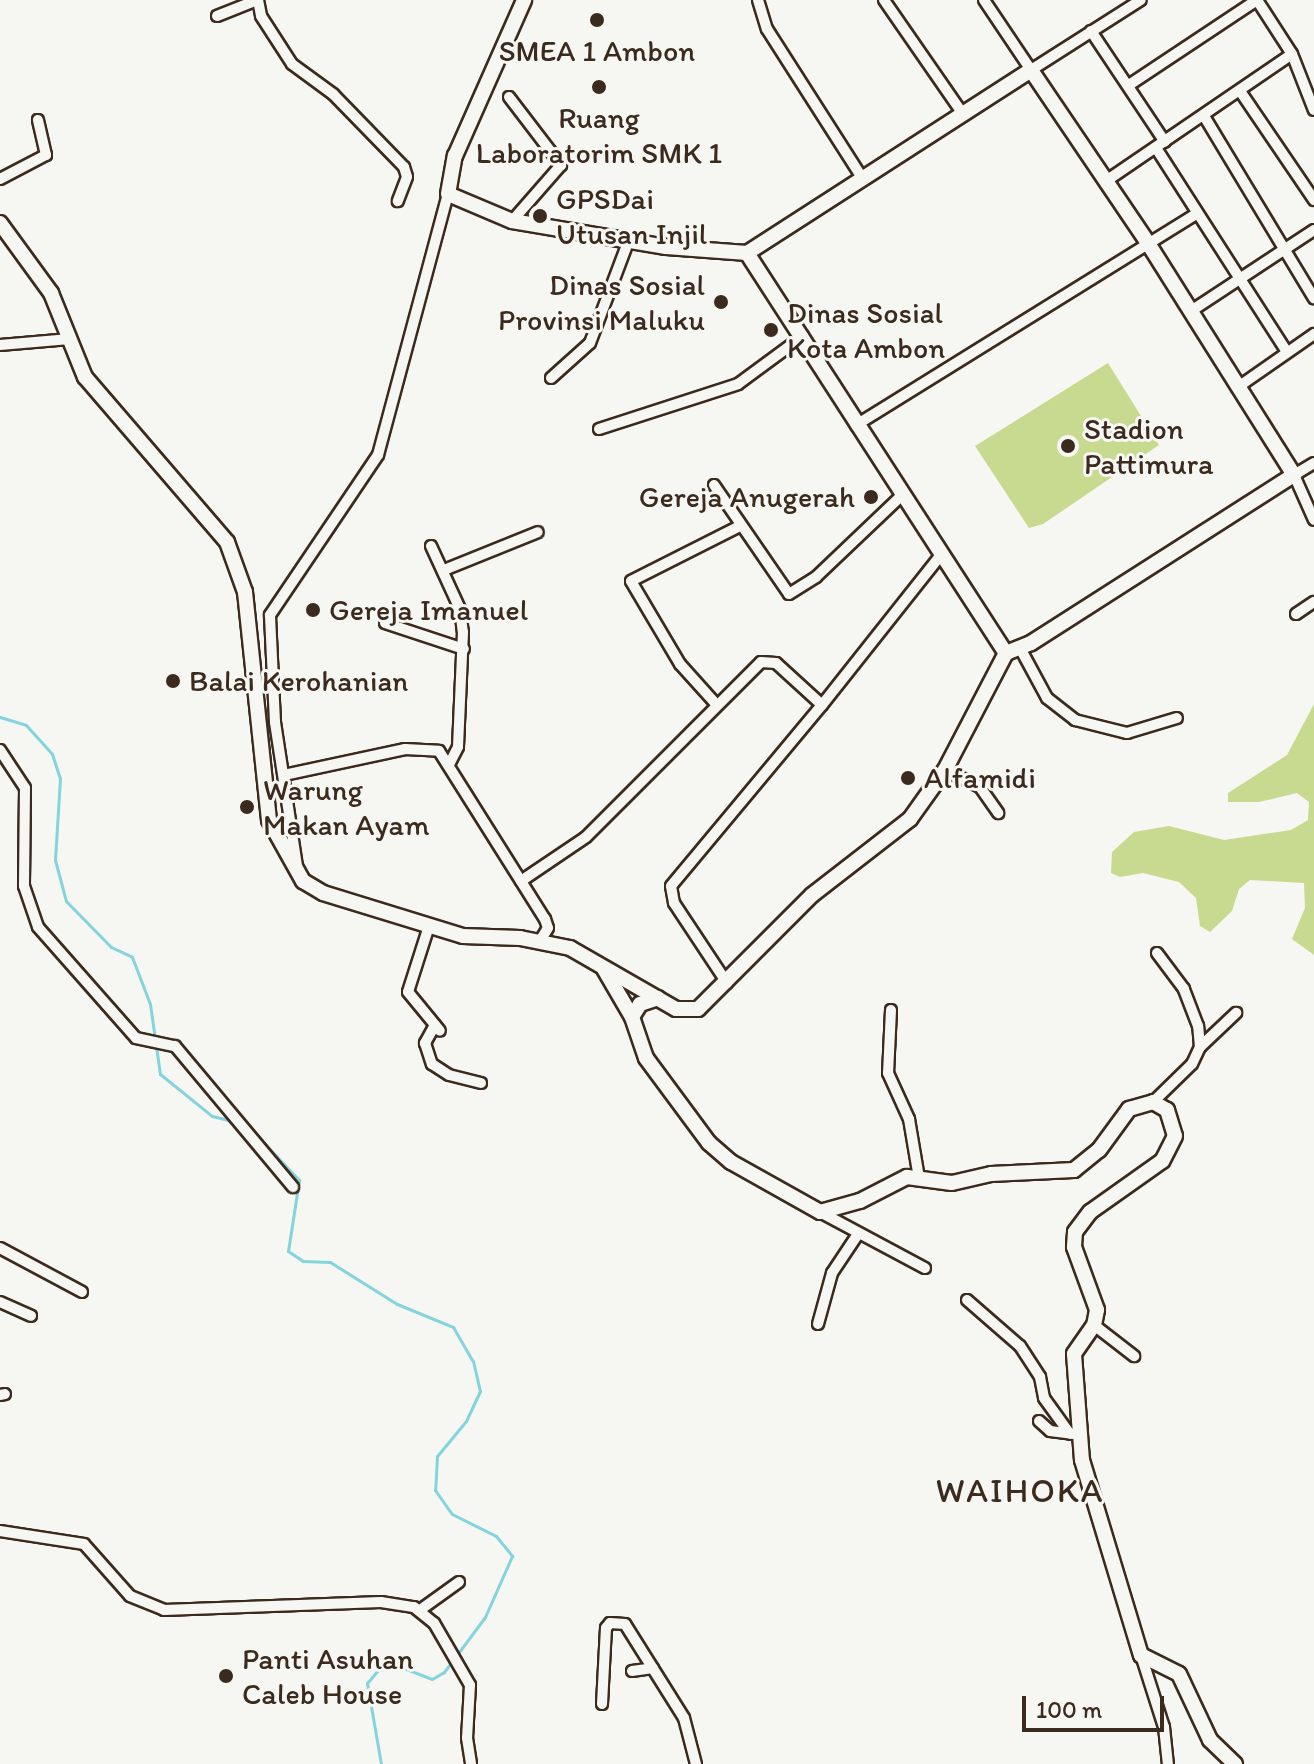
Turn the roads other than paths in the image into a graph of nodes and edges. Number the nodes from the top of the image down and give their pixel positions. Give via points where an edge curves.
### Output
1 (258, 0) edge
2 (524, 0) edge
3 (758, 0) edge
4 (884, 0) edge
5 (984, 0) edge
6 (1141, 0) edge
7 (1257, 0) edge
8 (217, 16) dead end
9 (1091, 31) junction
10 (1292, 54) junction
11 (1031, 70) junction
12 (1129, 85) junction
13 (1240, 91) junction
14 (509, 97) dead end
15 (1314, 110) edge
16 (963, 114) junction
17 (1204, 116) junction
18 (38, 120) dead end
19 (1161, 145) junction
20 (0, 179) edge
21 (863, 179) junction
22 (1106, 181) junction
23 (448, 194) junction
24 (1314, 200) edge
25 (398, 201) dead end
26 (1196, 214) junction
27 (512, 221) junction
28 (0, 223) edge
29 (1314, 230) edge
30 (629, 240) junction
31 (1148, 243) junction
32 (1284, 251) junction
33 (747, 253) junction
34 (1236, 279) junction
35 (1314, 298) edge
36 (1191, 311) junction
37 (1314, 334) edge
38 (803, 336) junction
39 (70, 339) junction
40 (0, 345) edge
41 (1287, 352) junction
42 (551, 378) dead end
43 (1238, 387) junction
44 (856, 425) junction
45 (599, 429) dead end
46 (1314, 463) edge
47 (1294, 475) junction
48 (714, 485) dead end
49 (901, 496) junction
50 (1314, 520) edge
51 (740, 526) junction
52 (538, 532) dead end
53 (431, 546) dead end
54 (940, 556) junction
55 (444, 570) junction
56 (1314, 602) edge
57 (1296, 614) dead end
58 (385, 623) dead end
59 (464, 649) junction
60 (1013, 650) junction
61 (716, 704) junction
62 (822, 705) junction
63 (1177, 718) dead end
64 (0, 750) edge
65 (449, 765) junction
66 (945, 770) junction
67 (284, 775) junction
68 (998, 813) dead end
69 (297, 872) junction
70 (521, 881) junction
71 (429, 926) junction
72 (540, 941) junction
73 (1157, 953) dead end
74 (601, 965) junction
75 (727, 983) junction
76 (658, 998) junction
77 (891, 1010) dead end
78 (1236, 1013) dead end
79 (632, 1017) junction
80 (1200, 1047) junction
81 (481, 1083) dead end
82 (1153, 1102) junction
83 (919, 1178) junction
84 (293, 1187) dead end
85 (820, 1212) junction
86 (858, 1234) junction
87 (0, 1248) edge
88 (925, 1268) dead end
89 (82, 1292) dead end
90 (967, 1300) dead end
91 (0, 1302) edge
92 (31, 1316) dead end
93 (818, 1324) dead end
94 (1094, 1325) junction
95 (1134, 1356) dead end
96 (1039, 1421) dead end
97 (1075, 1434) junction
98 (0, 1531) edge
99 (459, 1582) dead end
100 (420, 1610) junction
101 (1141, 1655) junction
102 (653, 1668) junction
103 (632, 1671) dead end
104 (602, 1704) dead end
105 (471, 1764) edge
106 (696, 1764) edge
107 (1168, 1764) edge
108 (1235, 1764) edge

1 - 8 street
1 - 25 street via 261,16 292,64 333,94 404,167 407,177
2 - 23 street via 455,156
3 - 21 street via 773,38
4 - 16 street
5 - 11 street
6 - 9 street
7 - 10 street
7 - 12 street
9 - 11 street
9 - 12 street
10 - 13 street
10 - 15 street
11 - 16 street
11 - 22 street
12 - 19 street
13 - 17 street
13 - 24 street
14 - 27 street via 561,165
16 - 21 street
17 - 19 street
17 - 32 street
18 - 20 street via 46,155
19 - 22 street
19 - 26 street
21 - 33 street
22 - 31 street
23 - 27 street
23 - 67 street via 378,455 270,615 268,654
26 - 31 street
26 - 34 street
27 - 30 street
28 - 39 street via 51,293
29 - 32 street
30 - 33 street
30 - 42 street via 590,343
31 - 36 street
31 - 44 street
32 - 34 street
32 - 35 street
33 - 38 street
34 - 36 street
34 - 41 street
36 - 43 street
37 - 41 street
38 - 44 street
38 - 45 street via 728,388
39 - 40 street
39 - 69 street via 96,392 218,527 239,568 269,820
41 - 43 street
43 - 47 street
44 - 49 street
46 - 47 street
47 - 50 street
47 - 60 street
48 - 51 street
49 - 51 street via 793,594 780,588
49 - 54 street
51 - 61 street via 631,581 676,658
52 - 55 street
53 - 55 street
54 - 60 street
54 - 62 street
55 - 59 street via 460,609
56 - 57 street
58 - 59 street
59 - 65 street via 458,747
60 - 63 street via 1047,698 1075,720 1127,733
60 - 66 street
61 - 62 street via 767,659
61 - 70 street via 586,837
62 - 75 street via 671,886 674,903
64 - 84 street via 19,774 28,803 24,886 33,919 136,1038 168,1043 240,1119
65 - 67 street via 436,750 415,748
65 - 70 street
66 - 68 street via 980,787
66 - 75 street via 910,819 812,895 749,954
67 - 69 street
69 - 71 street via 323,893
70 - 72 street via 547,924
71 - 72 street via 463,936
71 - 81 street via 408,992 438,1028 425,1043 432,1064 449,1075
72 - 74 street
73 - 80 street via 1189,1001
74 - 76 street
74 - 79 street
75 - 76 street via 708,1003 686,1013
76 - 79 street via 640,1004
77 - 83 street via 888,1073 909,1119
78 - 80 street
79 - 85 street via 646,1058 709,1143 731,1162
80 - 82 street via 1192,1064
82 - 83 street via 1129,1109 1099,1150 1074,1170 991,1174 952,1183
82 - 94 street via 1173,1119 1169,1153 1150,1173 1090,1212 1075,1232 1074,1247 1095,1300
83 - 85 street via 902,1178 860,1201
85 - 86 street
86 - 88 street
86 - 93 street via 832,1273
87 - 89 street
90 - 97 street via 1020,1346 1040,1377 1044,1398
91 - 92 street
94 - 95 street
94 - 97 street via 1074,1354
96 - 97 street via 1050,1431
97 - 101 street
98 - 100 street via 84,1544 130,1596 164,1610 381,1602
99 - 100 street
100 - 105 street via 463,1669 471,1696
101 - 107 street via 1164,1727
101 - 108 street via 1179,1674 1210,1740
102 - 103 street
102 - 104 street via 628,1626 608,1624 602,1644
102 - 106 street via 686,1722

